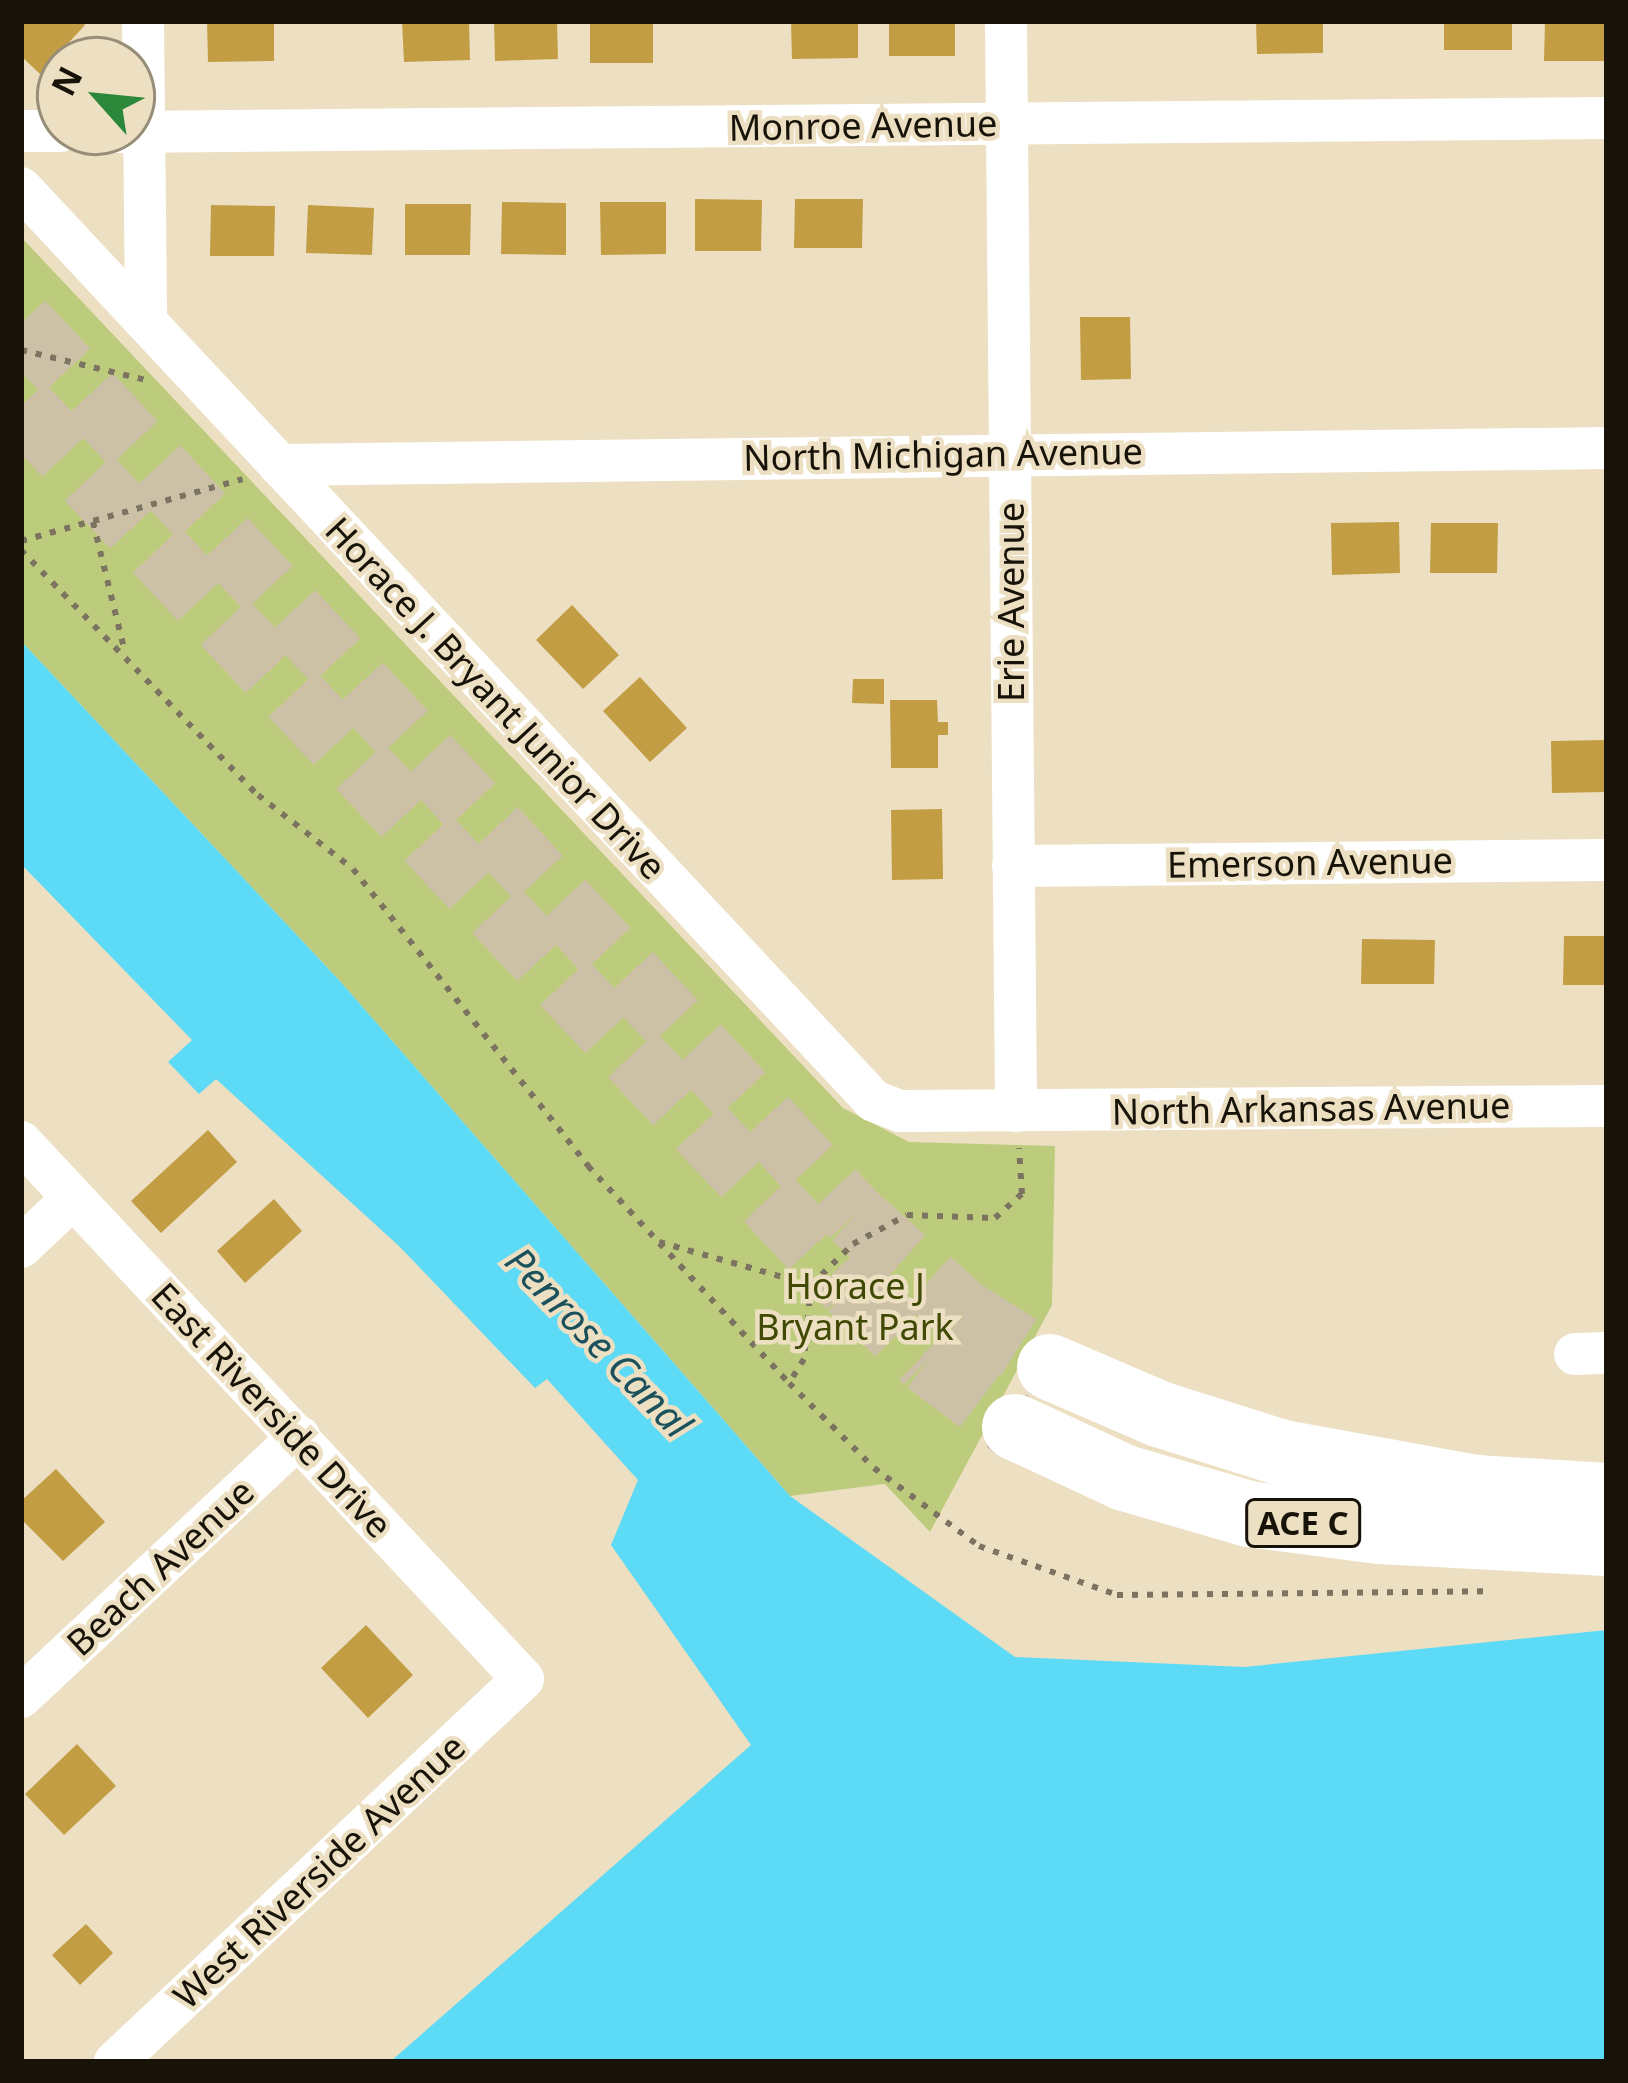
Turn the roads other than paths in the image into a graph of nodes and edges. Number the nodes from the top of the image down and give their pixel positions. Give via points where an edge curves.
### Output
1 (1006, 21) edge
2 (1607, 118) edge
3 (1007, 124) junction
4 (156, 132) edge
5 (133, 156) edge
6 (21, 188) edge
7 (146, 322) junction
8 (1607, 448) edge
9 (1010, 454) junction
10 (279, 465) junction
11 (1607, 860) edge
12 (1013, 866) junction
13 (1607, 1106) edge
14 (1016, 1111) junction
15 (21, 1142) edge
16 (73, 1198) junction
17 (21, 1246) edge
18 (1050, 1367) tunnel mouth
19 (1015, 1426) tunnel mouth
20 (299, 1437) junction
21 (1607, 1496) edge
22 (1607, 1544) edge
23 (523, 1679) joint
24 (21, 1697) edge
25 (115, 2062) edge

1 - 3 street, Erie Avenue
2 - 3 street, Monroe Avenue
3 - 4 street, Monroe Avenue
3 - 9 street, Erie Avenue
5 - 7 street
6 - 7 street, Horace J. Bryant Junior Drive
7 - 10 street, Horace J. Bryant Junior Drive
8 - 9 street, North Michigan Avenue
9 - 10 street, North Michigan Avenue
9 - 12 street, Erie Avenue
10 - 14 street, Horace J. Bryant Junior Drive via 874,1101 900,1111
11 - 12 street, Emerson Avenue
12 - 14 street, Erie Avenue
13 - 14 street, North Arkansas Avenue
15 - 16 street, East Riverside Drive
16 - 17 street
16 - 20 street, East Riverside Drive
18 - 21 highway, ACE C via 1159,1414 1283,1453 1476,1488
19 - 22 highway, ACE C via 1125,1478 1249,1514 1400,1533
20 - 23 street, East Riverside Drive
20 - 24 street, Beach Avenue
23 - 25 street, West Riverside Avenue

